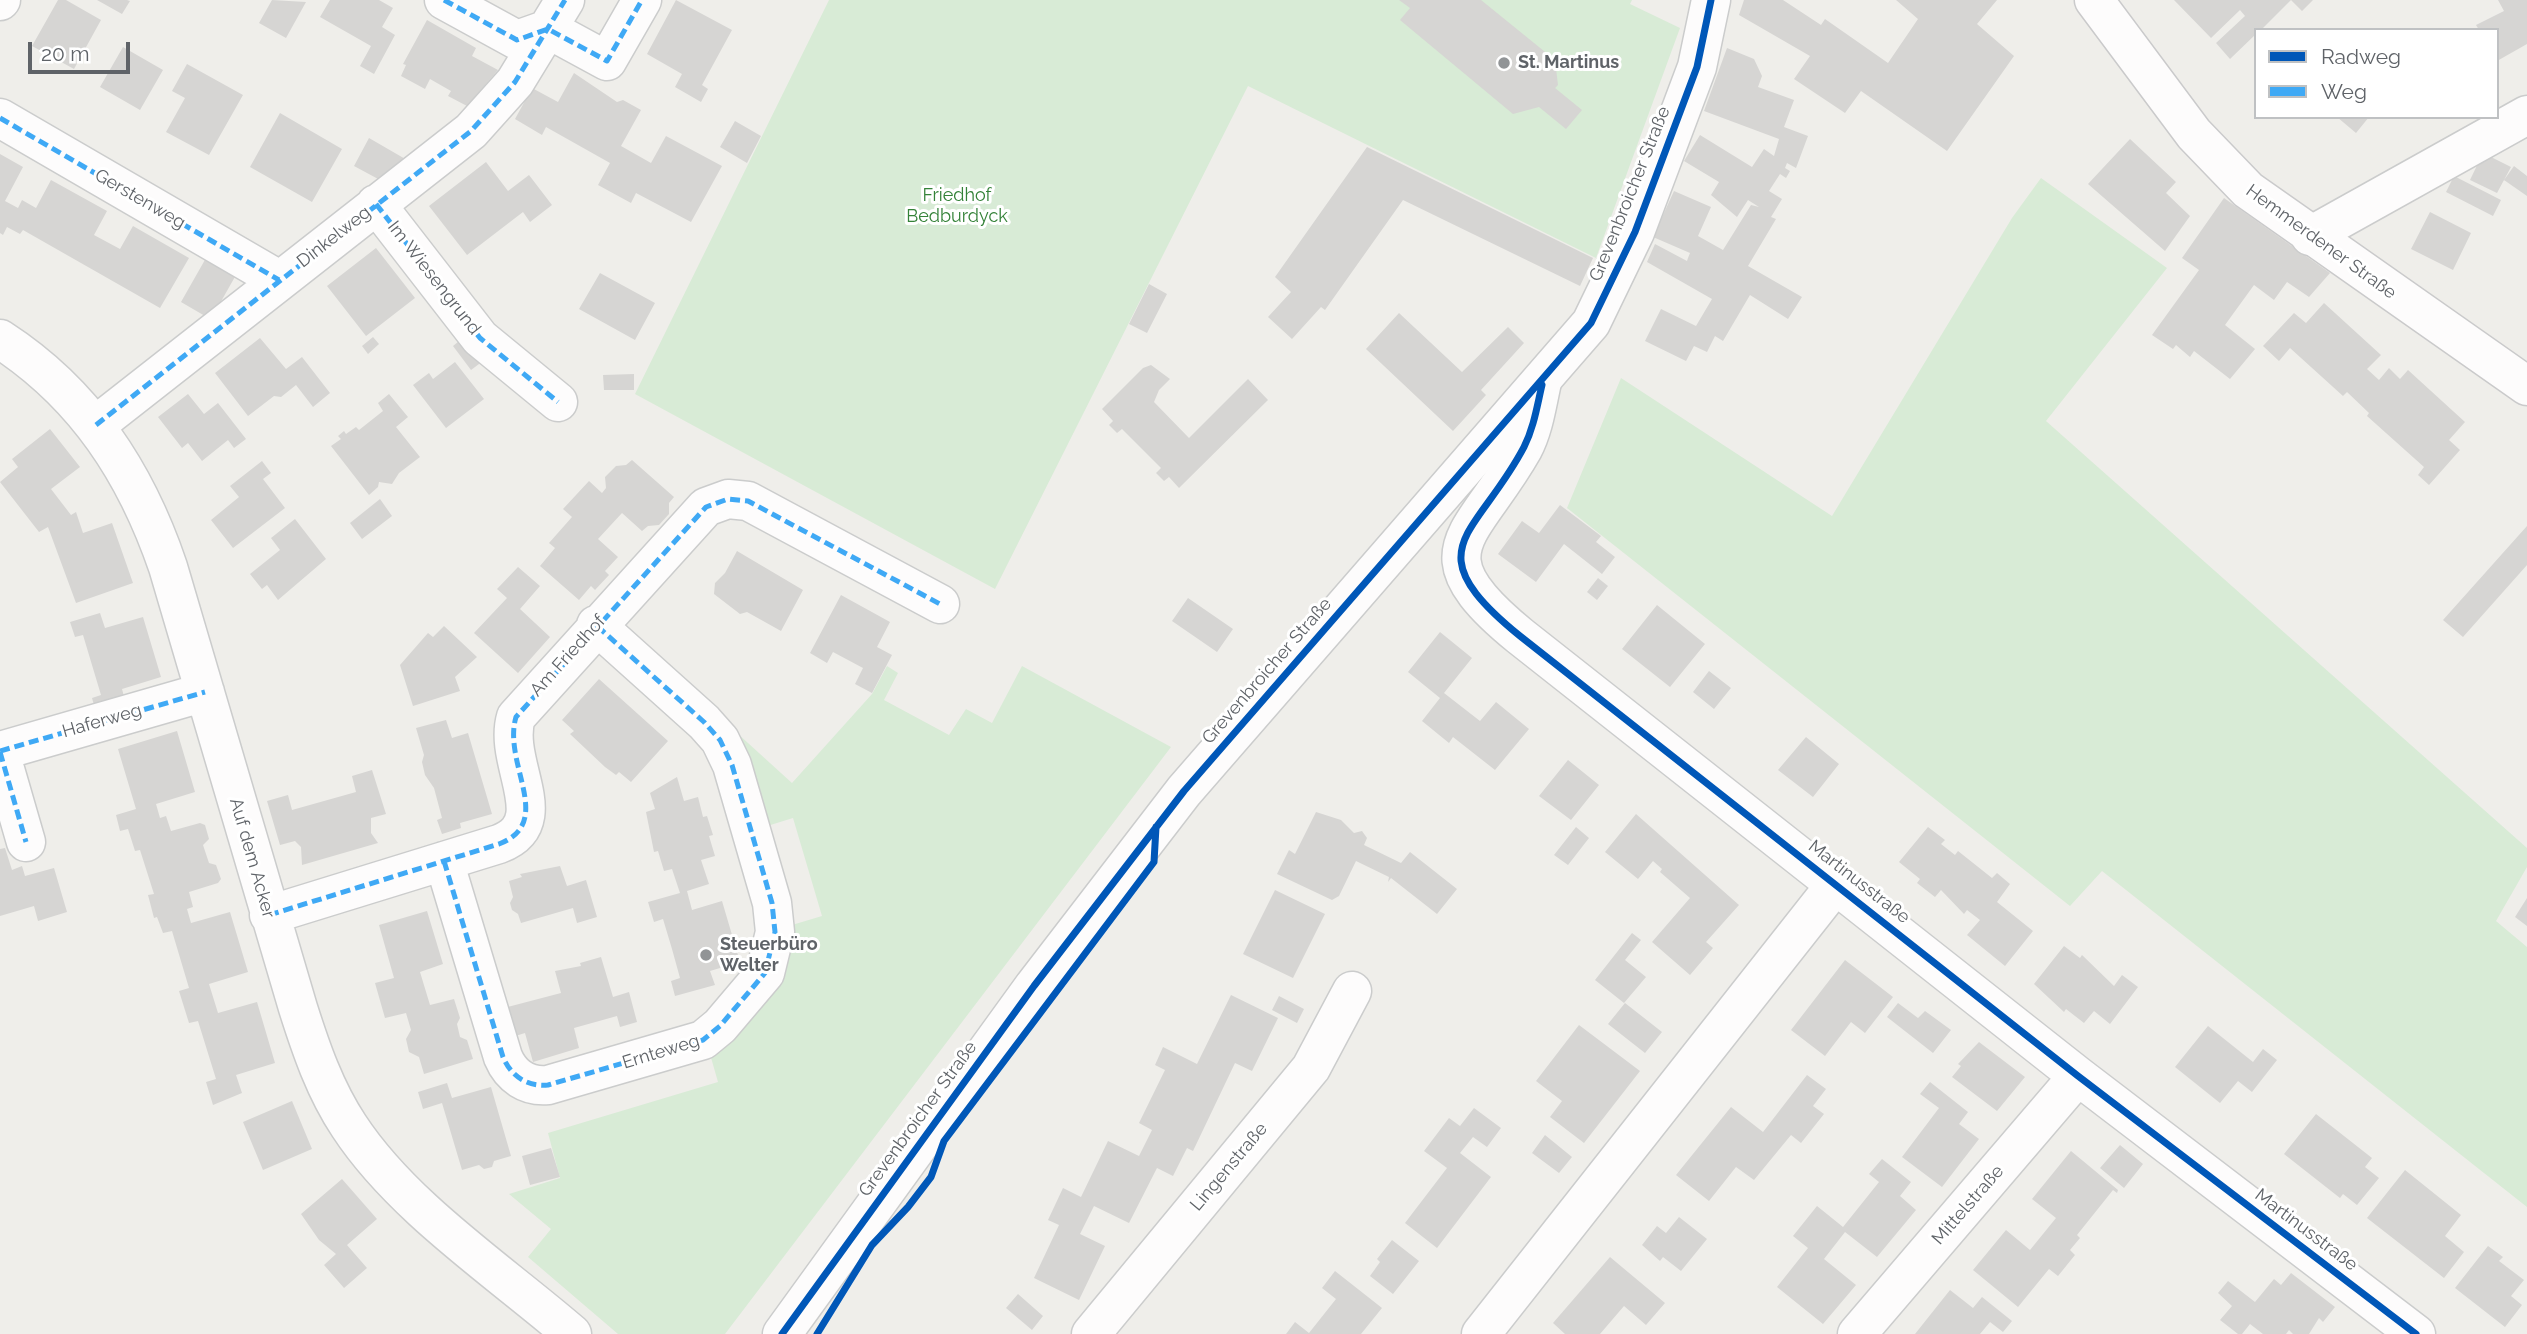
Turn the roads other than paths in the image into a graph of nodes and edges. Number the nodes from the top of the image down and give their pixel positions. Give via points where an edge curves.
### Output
1 (444, 0) edge
2 (642, 0) edge
3 (1711, 0) edge
4 (2094, 0) edge
5 (556, 15) edge
6 (2527, 115) edge
7 (0, 118) edge
8 (376, 204) junction
9 (2310, 236) junction
10 (279, 280) junction
11 (0, 339) edge
12 (1542, 382) junction
13 (2527, 386) edge
14 (558, 402) dead end
15 (96, 425) junction
16 (940, 604) dead end
17 (596, 625) junction
18 (205, 692) junction
19 (0, 751) edge
20 (26, 842) dead end
21 (444, 861) junction
22 (1836, 884) junction
23 (269, 915) junction
24 (1352, 990) dead end
25 (2078, 1076) junction
26 (2391, 1327) edge
27 (572, 1334) edge
28 (782, 1334) edge
29 (1091, 1334) edge
30 (1481, 1334) edge
31 (1857, 1334) edge

1 - 5 street via 517,40
2 - 5 street via 607,61
3 - 12 street, Grevenbroicher Straße via 1697,67 1624,258 1591,323
4 - 9 street, Hemmerdener Straße via 2209,152 2248,190
5 - 8 street, Dinkelweg via 515,82 484,119
6 - 9 street
7 - 10 street, Gerstenweg
8 - 10 street, Dinkelweg
8 - 14 street, Im Wiesengrund via 480,338
9 - 13 street, Hemmerdener Straße
10 - 15 street, Dinkelweg
11 - 15 street, Auf dem Acker via 43,370
12 - 22 street, Martinusstraße via 1524,446 1464,541 1461,552 1466,581 1502,621
12 - 28 street, Grevenbroicher Straße via 1184,790 1034,986
15 - 18 street, Auf dem Acker via 130,475 156,532
16 - 17 street, Am Friedhof via 735,498 697,513
17 - 21 street, Am Friedhof via 516,717 512,746 527,811 525,825 508,840
17 - 21 street, Ernteweg via 704,722 726,751 774,913 773,942 761,978 703,1040 548,1085 532,1084 515,1076 503,1057
18 - 19 street, Haferweg
18 - 23 street, Auf dem Acker
19 - 20 street, Haferweg
21 - 23 street, Am Friedhof
22 - 25 street, Martinusstraße
22 - 30 street, Martinusstraße
23 - 27 street, Auf dem Acker via 319,1070 360,1142 425,1211
24 - 29 street, Lingenstraße via 1311,1068
25 - 26 street, Martinusstraße
25 - 31 street, Mittelstraße

